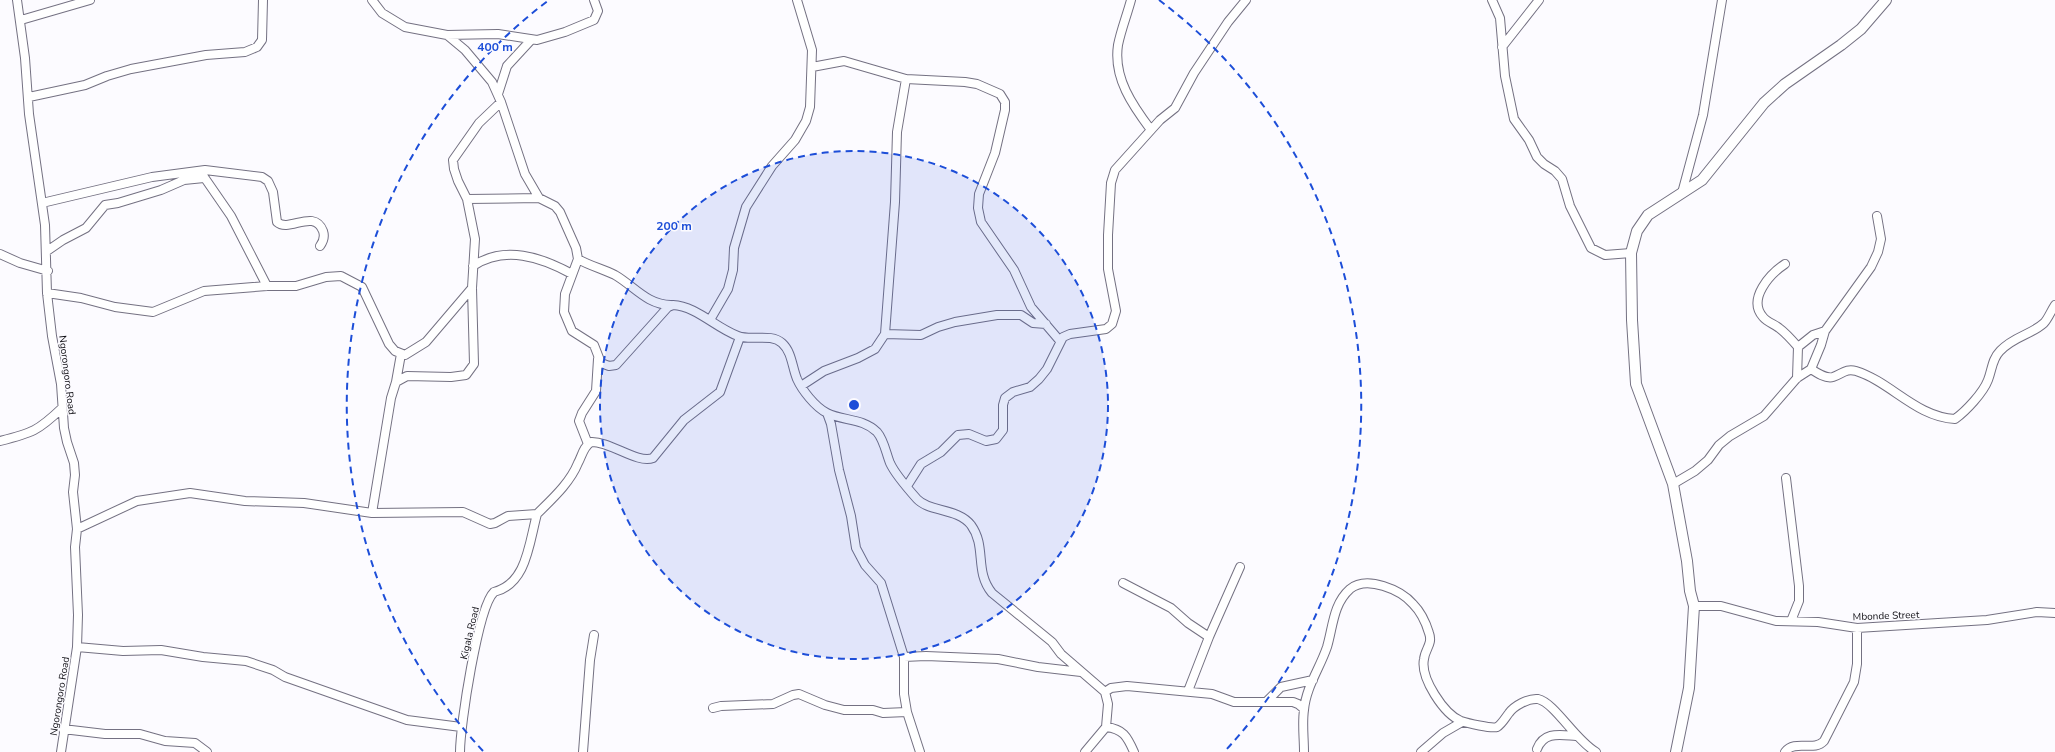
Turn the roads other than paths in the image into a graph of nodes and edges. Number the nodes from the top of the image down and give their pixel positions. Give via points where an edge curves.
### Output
1 (17, 0) edge
2 (90, 0) edge
3 (263, 0) edge
4 (372, 0) edge
5 (594, 0) edge
6 (797, 0) edge
7 (1131, 0) edge
8 (1246, 0) edge
9 (1492, 0) edge
10 (1539, 0) edge
11 (1722, 0) edge
12 (1886, 0) edge
13 (21, 20) junction
14 (447, 35) junction
15 (531, 40) junction
16 (1502, 47) junction
17 (812, 67) junction
18 (906, 79) junction
19 (29, 97) junction
20 (500, 98) junction
21 (1151, 130) junction
22 (199, 170) junction
23 (204, 178) junction
24 (1682, 193) junction
25 (539, 198) junction
26 (467, 199) junction
27 (42, 202) junction
28 (1877, 216) dead end
29 (320, 246) dead end
30 (47, 251) junction
31 (1631, 253) junction
32 (0, 254) edge
33 (578, 259) junction
34 (1784, 264) dead end
35 (473, 266) junction
36 (48, 271) junction
37 (572, 274) junction
38 (267, 286) junction
39 (472, 288) junction
40 (47, 293) junction
41 (671, 305) junction
42 (2055, 305) edge
43 (710, 320) junction
44 (1046, 324) junction
45 (1825, 331) junction
46 (885, 334) junction
47 (740, 337) junction
48 (1060, 341) junction
49 (1798, 347) junction
50 (401, 354) junction
51 (598, 359) junction
52 (1811, 369) junction
53 (1797, 378) junction
54 (396, 382) junction
55 (801, 386) junction
56 (62, 408) junction
57 (827, 413) junction
58 (0, 441) edge
59 (588, 444) junction
60 (1786, 478) dead end
61 (1673, 484) junction
62 (907, 486) junction
63 (372, 513) junction
64 (537, 514) junction
65 (77, 529) junction
66 (1240, 567) dead end
67 (1123, 583) dead end
68 (1694, 606) junction
69 (2055, 613) edge
70 (1791, 621) junction
71 (1857, 628) junction
72 (594, 635) dead end
73 (1209, 637) junction
74 (76, 647) junction
75 (904, 657) junction
76 (1081, 672) junction
77 (1313, 680) junction
78 (1188, 691) junction
79 (1105, 692) junction
80 (1267, 701) junction
81 (713, 708) dead end
82 (1304, 709) junction
83 (907, 712) junction
84 (1462, 722) junction
85 (461, 727) junction
86 (1106, 727) junction
87 (63, 729) junction
88 (1576, 736) junction
89 (1537, 749) dead end
90 (61, 752) edge
91 (207, 752) edge
92 (460, 752) edge
93 (583, 752) edge
94 (920, 752) edge
95 (1085, 752) edge
96 (1134, 752) edge
97 (1304, 752) edge
98 (1421, 752) edge
99 (1596, 752) edge
100 (1676, 752) edge
101 (1785, 752) edge

1 - 13 street, Ngorongoro Road
2 - 13 street
3 - 19 street via 262,40 257,47 245,52 206,55 131,69 85,84
4 - 14 street via 382,13 405,27
5 - 15 street via 598,11 594,20 548,38
6 - 17 street via 810,39
7 - 21 street via 1118,46 1120,76 1130,100
8 - 21 street via 1228,22 1175,108
9 - 16 street via 1500,18
10 - 16 street
11 - 24 street via 1704,115
12 - 24 street via 1861,29 1841,46 1785,84 1764,103 1702,180
13 - 19 street, Ngorongoro Road
14 - 15 street via 498,34
14 - 20 street via 492,82
15 - 20 street via 507,66
16 - 31 street via 1514,119 1537,157 1555,170 1562,179 1570,206 1588,243 1605,255
17 - 18 street via 844,61
17 - 43 street via 810,107 806,121 795,140 772,166 746,207 734,248 733,270 728,289
18 - 44 street via 977,84 998,92 1003,98 1005,110 1001,132 979,194 978,208 986,232 1014,270 1026,298
18 - 46 street via 897,132 895,202
19 - 27 street, Ngorongoro Road via 29,114
20 - 25 street via 526,174
20 - 26 street via 453,160 458,181
21 - 48 street via 1119,164 1111,183 1108,269 1115,302 1114,319 1106,328 1066,335
22 - 23 street
22 - 27 street via 152,177
22 - 29 street via 262,177 273,192 277,222 286,224 310,221 318,224 324,233
23 - 30 street via 184,180 154,192 105,205 86,228
23 - 38 street via 231,216
24 - 31 street via 1648,215 1637,231
25 - 26 street
25 - 33 street via 555,206 560,212 576,248
26 - 35 street via 475,239
27 - 30 street, Ngorongoro Road
28 - 45 street via 1880,239 1878,252 1871,267
30 - 36 street, Ngorongoro Road
31 - 61 street via 1636,384
32 - 36 street
33 - 37 street
33 - 41 street via 616,276 659,305
34 - 49 street via 1773,272 1763,285 1759,311 1764,318 1787,334
35 - 37 street via 493,257 518,255 550,262
35 - 39 street
36 - 40 street, Ngorongoro Road
37 - 51 street via 563,305 565,318 568,326 577,335 594,345
38 - 40 street via 204,291 153,312
38 - 50 street via 296,286 333,275 353,281 362,286 389,344
39 - 50 street via 426,342 410,353
39 - 54 street via 475,360 472,368 466,374 451,377 407,376
40 - 56 street, Ngorongoro Road via 61,384
41 - 43 street via 681,306
41 - 51 street via 616,365 603,365
42 - 52 street via 2045,322 2016,338 1995,356 1988,382 1972,404 1955,419 1938,416 1921,408 1868,375 1855,370 1849,369 1832,377 1821,375
43 - 47 street
44 - 46 street via 1033,323 1021,315 997,315 955,322 921,335
44 - 48 street
45 - 49 street via 1813,335
45 - 52 street via 1822,345
46 - 55 street via 875,349 824,372
47 - 55 street via 777,340 782,343 791,357
47 - 59 street via 720,392 684,420 653,458 644,459 600,443
48 - 62 street via 1047,369 1039,379 1030,387 1013,392 1005,398 1003,430 998,437 993,441 986,441 969,434 958,434 941,452 921,464
49 - 53 street
50 - 54 street
51 - 59 street via 596,391 579,421
52 - 53 street
53 - 61 street via 1764,416 1730,436 1695,471
54 - 63 street via 391,398
55 - 57 street
56 - 58 street via 41,428 29,434
56 - 65 street, Ngorongoro Road via 67,442 76,475 73,508
57 - 62 street via 859,421 877,432 890,464
57 - 75 street via 856,548 865,565 881,583
59 - 64 street via 564,484
60 - 70 street via 1799,586 1799,601
61 - 68 street
62 - 76 street via 918,500 953,513 970,523 980,547 985,584 1052,642
63 - 64 street via 463,512 490,524 508,516
63 - 65 street via 304,503 245,501 190,494 137,501
64 - 85 street, Kigala Road via 522,570 504,589 494,592 486,603
65 - 74 street, Ngorongoro Road
66 - 73 street
67 - 73 street via 1170,608
68 - 70 street, Mbonde Street via 1721,606 1776,621
68 - 100 street via 1689,688
69 - 71 street, Mbonde Street via 2037,612 1987,620
70 - 71 street, Mbonde Street
71 - 101 street via 1854,682 1824,741 1817,746 1791,747
72 - 93 street
73 - 78 street
74 - 85 street via 123,651 161,650 246,661 407,720
74 - 87 street, Ngorongoro Road
75 - 76 street via 998,659
75 - 83 street via 904,694
76 - 79 street
77 - 80 street via 1281,687
77 - 82 street
77 - 84 street via 1341,600 1358,585 1378,585 1407,599 1420,612 1430,635 1429,647 1423,662 1429,681 1441,703
78 - 79 street via 1127,686 1111,688
78 - 80 street via 1212,694 1234,702
79 - 86 street via 1108,704
80 - 82 street via 1293,702
81 - 83 street via 773,704 799,694 844,710
82 - 97 street
83 - 94 street
84 - 88 street via 1494,728 1500,725 1514,708 1538,699 1551,706
84 - 98 street
85 - 92 street, Kigala Road
86 - 95 street
86 - 96 street via 1124,733
87 - 90 street, Ngorongoro Road
87 - 91 street via 105,734 140,734 165,741 195,743
88 - 89 street via 1550,735 1543,738
88 - 99 street

